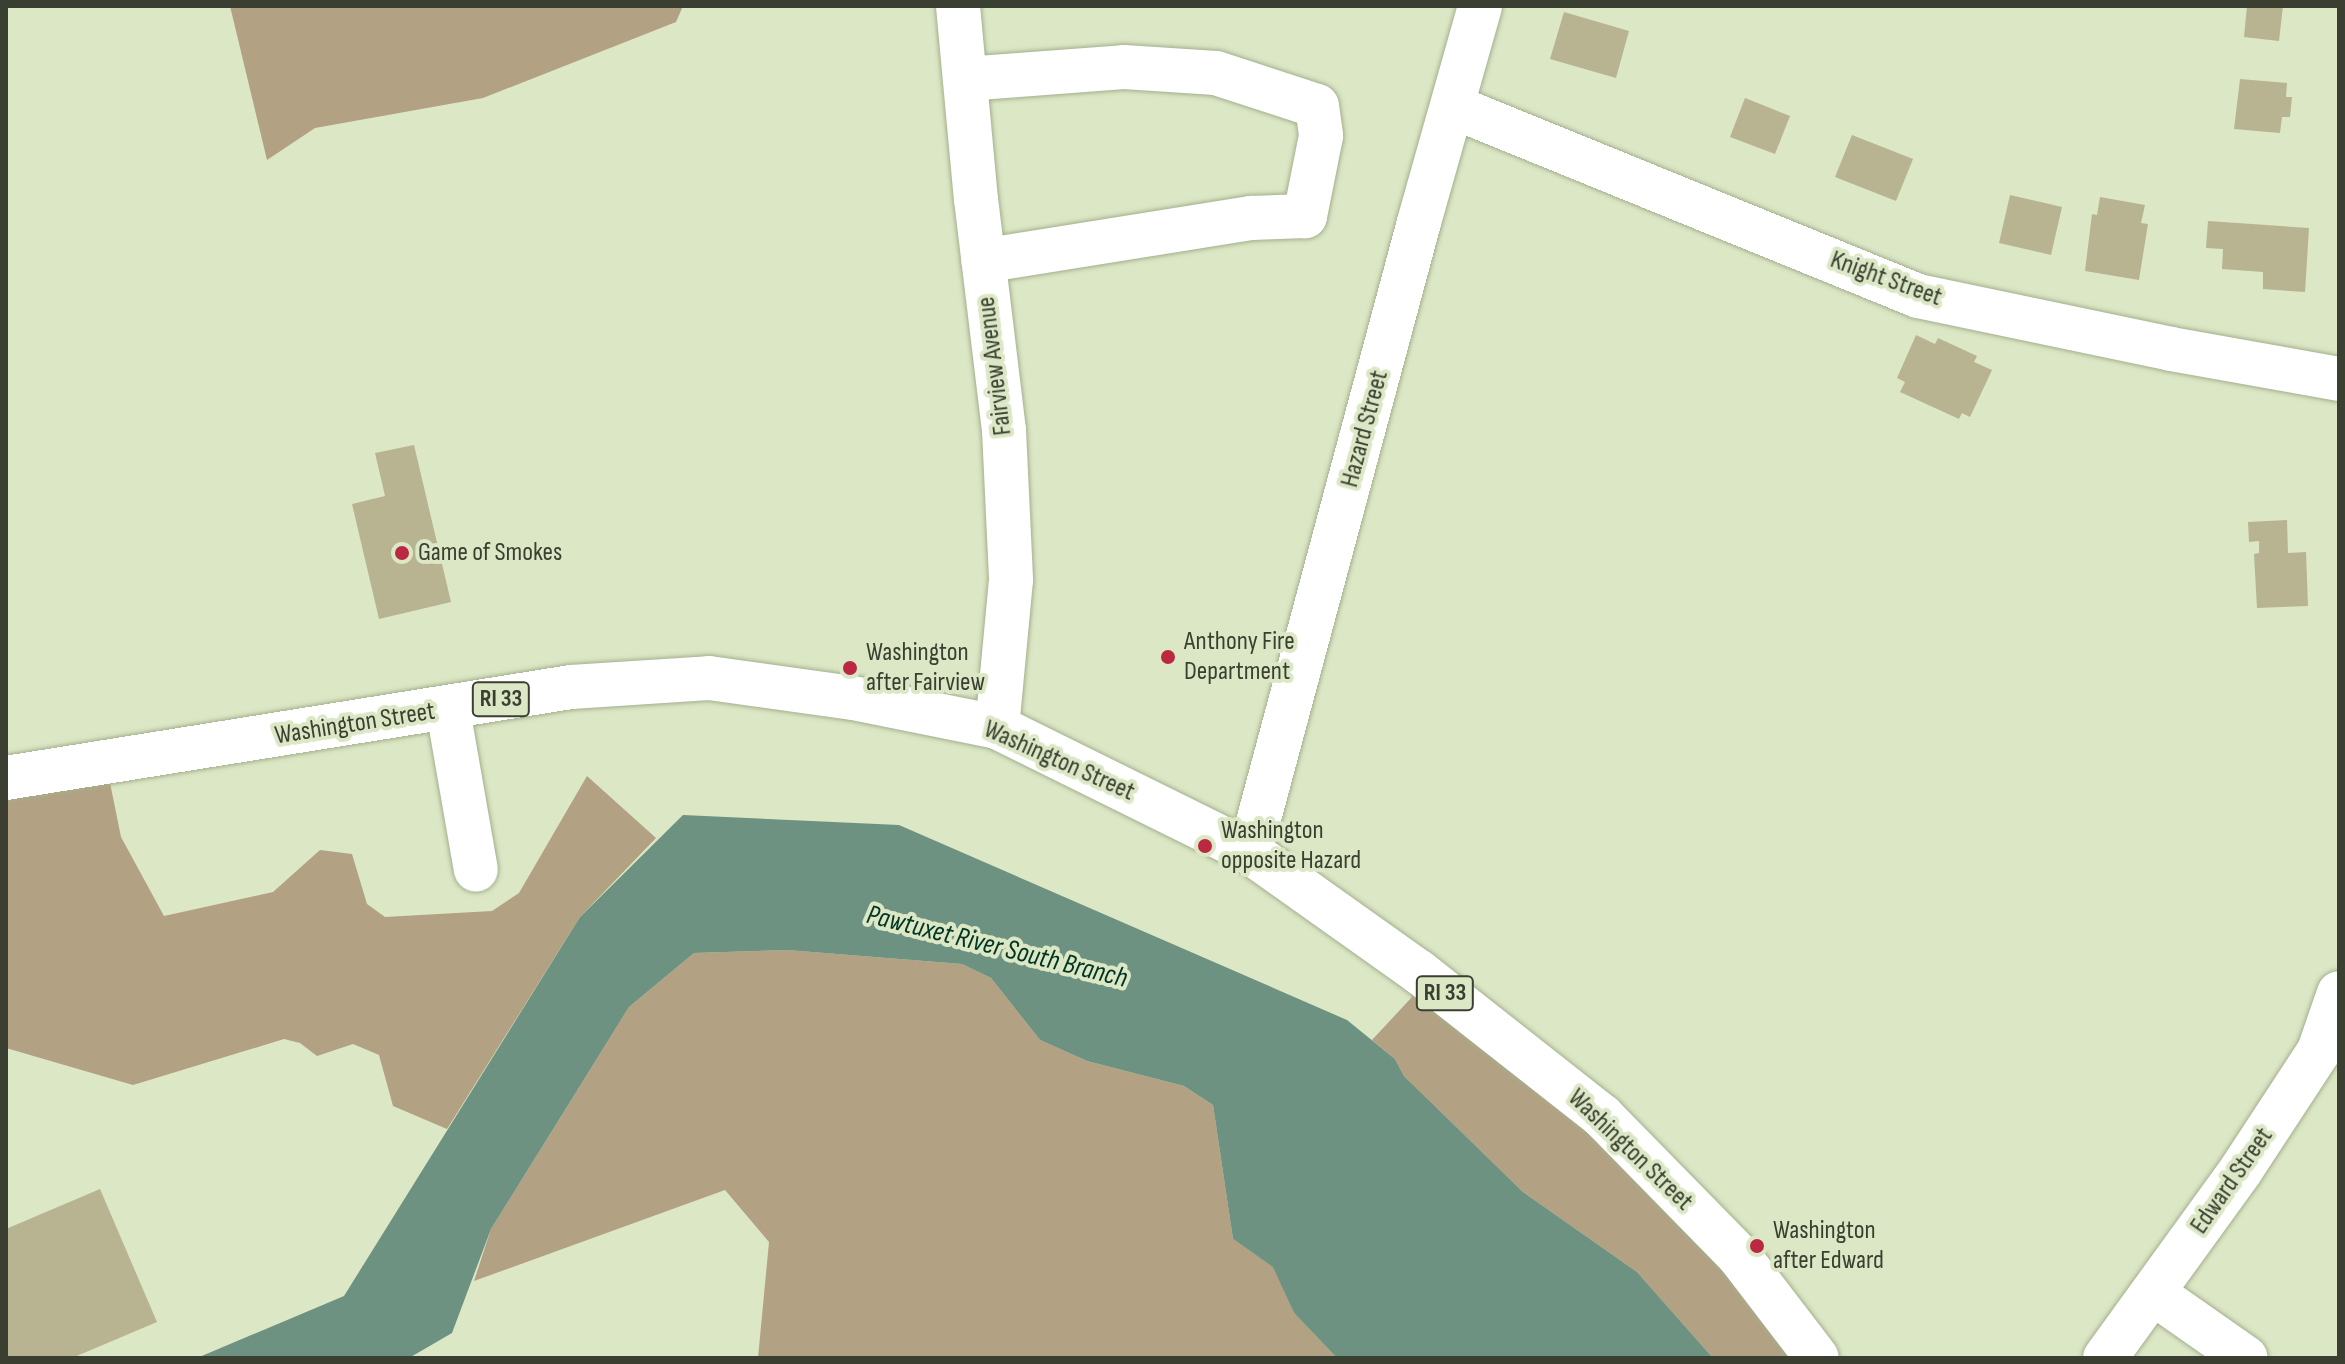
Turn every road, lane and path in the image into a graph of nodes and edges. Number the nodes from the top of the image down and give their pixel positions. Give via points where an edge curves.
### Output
1 (958, 6) edge
2 (1480, 6) edge
3 (965, 79) junction
4 (1454, 107) junction
5 (983, 261) junction
6 (2339, 379) edge
7 (448, 710) junction
8 (997, 727) junction
9 (6, 778) edge
10 (1250, 852) junction
11 (476, 870) dead end
12 (2339, 993) edge
13 (2153, 1293) junction
14 (1817, 1358) edge
15 (2105, 1358) edge
16 (2246, 1358) edge

1 - 3 main road, Fairview Avenue
2 - 4 main road, Hazard Street
3 - 5 main road, Fairview Avenue
3 - 5 main road via 1124,67 1216,73 1317,106 1321,136 1305,216 1251,218
4 - 6 main road, Knight Street via 1918,296
4 - 10 main road, Hazard Street
5 - 8 main road, Fairview Avenue via 1004,430 1011,580
7 - 8 main road, Washington Street / RI 33 via 571,687 709,678 853,698
7 - 9 main road, Washington Street / RI 33
7 - 11 main road
8 - 10 main road, Washington Street / RI 33
10 - 14 main road, Washington Street / RI 33 via 1419,972 1602,1116 1739,1256
12 - 13 main road, Edward Street via 2319,1051
13 - 15 main road, Edward Street
13 - 16 main road

